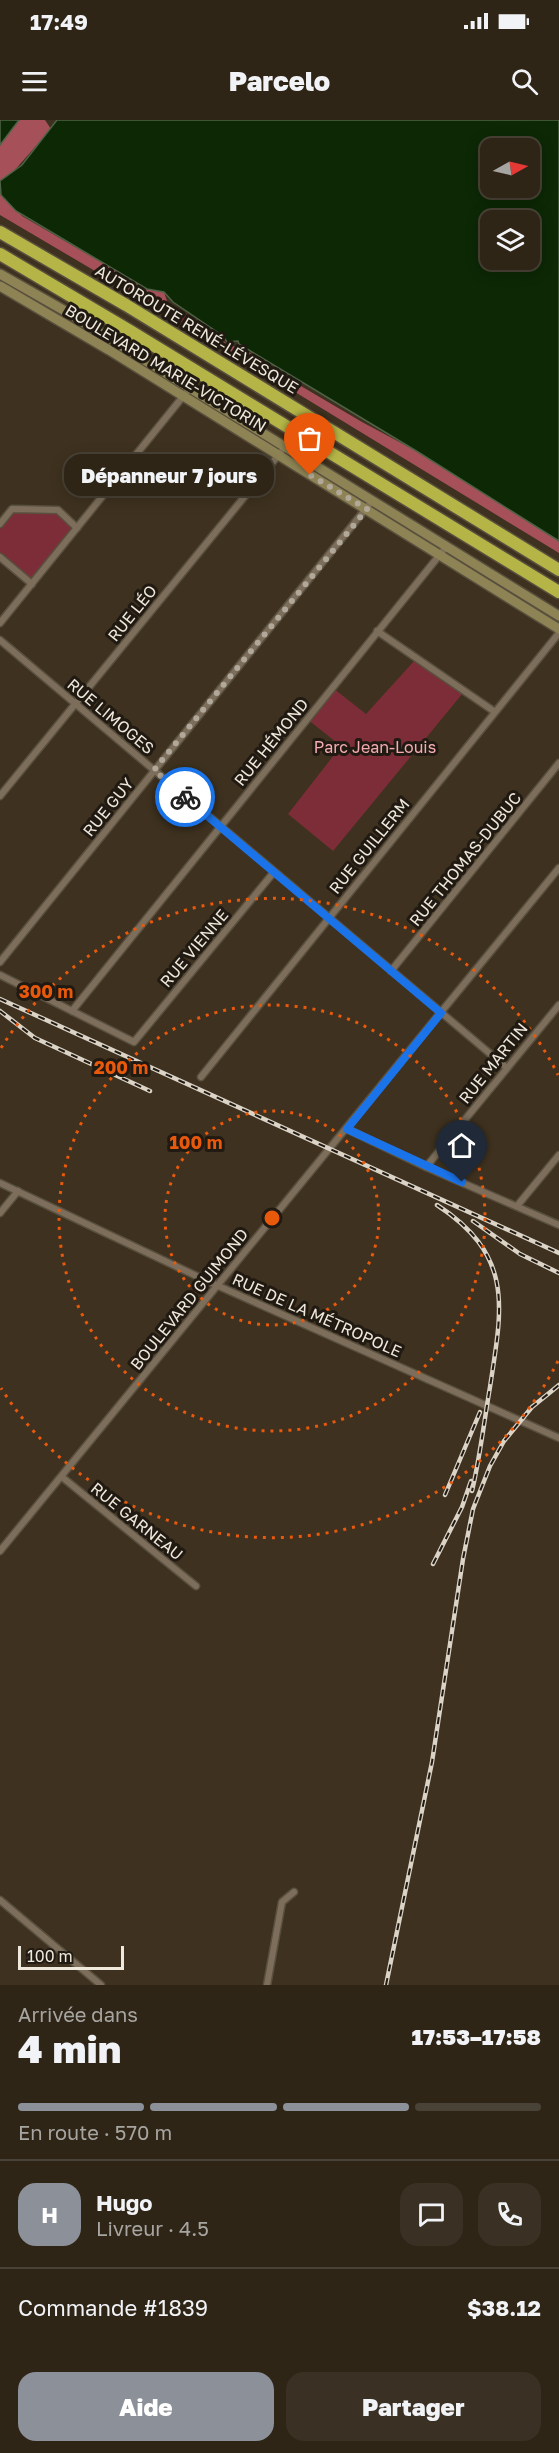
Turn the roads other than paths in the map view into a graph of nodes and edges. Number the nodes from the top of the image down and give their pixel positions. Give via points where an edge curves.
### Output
1 (0, 232) edge
2 (0, 245) edge
3 (0, 254) edge
4 (0, 263) edge
5 (0, 274) edge
6 (0, 286) edge
7 (186, 392) junction
8 (282, 451) junction
9 (370, 505) junction
10 (0, 524) edge
11 (77, 528) junction
12 (446, 546) junction
13 (440, 555) junction
14 (0, 557) edge
15 (559, 570) edge
16 (559, 583) edge
17 (32, 584) junction
18 (559, 592) edge
19 (559, 601) edge
20 (559, 616) edge
21 (0, 623) edge
22 (377, 631) junction
23 (559, 631) edge
24 (0, 640) edge
25 (75, 703) junction
26 (495, 712) junction
27 (559, 763) edge
28 (154, 770) junction
29 (0, 795) edge
30 (220, 826) junction
31 (559, 868) edge
32 (274, 872) junction
33 (329, 918) junction
34 (0, 962) edge
35 (391, 971) junction
36 (0, 975) edge
37 (559, 1005) edge
38 (72, 1011) junction
39 (441, 1013) junction
40 (507, 1068) junction
41 (201, 1077) dead end
42 (347, 1129) junction
43 (559, 1155) edge
44 (426, 1167) junction
45 (0, 1183) edge
46 (18, 1191) junction
47 (517, 1206) junction
48 (0, 1213) edge
49 (559, 1225) edge
50 (218, 1285) junction
51 (559, 1438) edge
52 (62, 1477) junction
53 (0, 1551) edge
54 (196, 1586) dead end
55 (294, 1892) dead end
56 (0, 1900) edge
57 (101, 1985) edge
58 (267, 1985) edge

1 - 15 highway, AUTOROUTE RENÉ-LÉVESQUE
2 - 16 highway, AUTOROUTE RENÉ-LÉVESQUE
3 - 18 highway
4 - 19 highway via 145,347
5 - 7 street, BOULEVARD MARIE-VICTORIN via 73,316
6 - 7 street, BOULEVARD MARIE-VICTORIN
7 - 8 street, BOULEVARD MARIE-VICTORIN
7 - 11 street
8 - 9 street, BOULEVARD MARIE-VICTORIN
8 - 25 street, RUE LÉO
9 - 12 street, BOULEVARD MARIE-VICTORIN
9 - 13 street, BOULEVARD MARIE-VICTORIN
9 - 28 street, RUE GUY
10 - 11 street via 12,509 58,510
11 - 17 street
12 - 13 street, RUE HÉMOND
12 - 20 street, BOULEVARD MARIE-VICTORIN
13 - 22 street, RUE HÉMOND
13 - 23 street, BOULEVARD MARIE-VICTORIN
14 - 17 street
17 - 21 street
22 - 26 street
22 - 30 street, RUE HÉMOND
23 - 26 street, RUE GUILLERM
24 - 25 street, RUE LIMOGES
25 - 28 street, RUE LIMOGES
25 - 29 street, RUE LÉO
26 - 33 street, RUE GUILLERM
27 - 35 street, RUE THOMAS-DUBUC
28 - 30 street, RUE LIMOGES
28 - 34 street, RUE GUY
30 - 32 street, RUE LIMOGES
30 - 38 street, RUE HÉMOND
31 - 39 street, BOULEVARD GUIMOND
32 - 33 street, RUE LIMOGES
32 - 38 street, RUE VIENNE via 134,1042
33 - 35 street, RUE LIMOGES
33 - 41 street, RUE GUILLERM
35 - 39 street, RUE LIMOGES
36 - 38 street
37 - 40 street, RUE MARTIN
39 - 40 street, RUE LIMOGES
39 - 42 street, BOULEVARD GUIMOND
40 - 44 street, RUE MARTIN
42 - 44 street
42 - 50 street, BOULEVARD GUIMOND
43 - 47 street
44 - 47 street
45 - 46 street, RUE DE LA MÉTROPOLE
46 - 48 street
46 - 50 street, RUE DE LA MÉTROPOLE
47 - 49 street
50 - 51 street, RUE DE LA MÉTROPOLE
50 - 52 street, BOULEVARD GUIMOND
52 - 53 street, BOULEVARD GUIMOND
52 - 54 street, RUE GARNEAU
55 - 58 street via 282,1902
56 - 57 street

